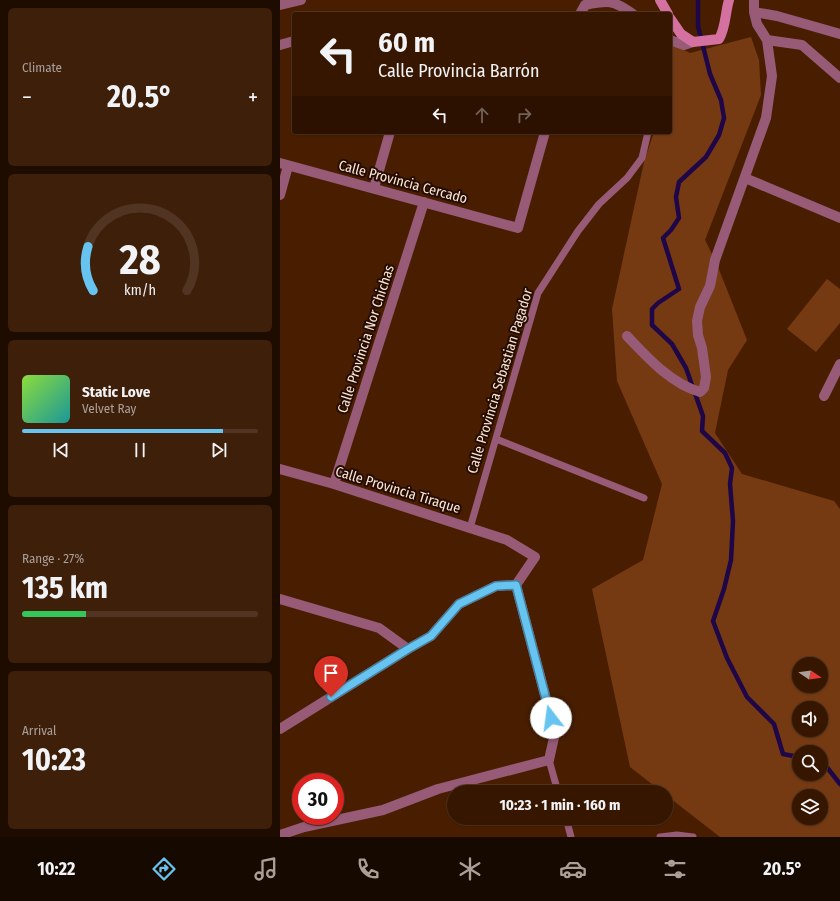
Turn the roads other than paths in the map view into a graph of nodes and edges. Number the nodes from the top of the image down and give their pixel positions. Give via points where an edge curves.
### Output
1 (301, 0) edge
2 (660, 0) edge
3 (729, 0) edge
4 (754, 0) edge
5 (280, 5) edge
6 (581, 12) edge
7 (630, 12) edge
8 (667, 12) edge
9 (754, 12) junction
10 (672, 21) edge
11 (840, 34) edge
12 (767, 40) junction
13 (672, 41) edge
14 (292, 42) edge
15 (693, 42) junction
16 (280, 45) edge
17 (840, 78) edge
18 (389, 134) edge
19 (544, 134) edge
20 (648, 134) edge
21 (284, 164) edge
22 (745, 178) junction
23 (374, 188) junction
24 (280, 195) edge
25 (424, 202) junction
26 (840, 218) edge
27 (627, 336) dead end
28 (840, 364) edge
29 (824, 396) dead end
30 (496, 439) junction
31 (280, 469) edge
32 (334, 484) junction
33 (644, 498) dead end
34 (470, 528) junction
35 (516, 585) junction
36 (280, 599) edge
37 (408, 649) junction
38 (280, 729) edge
39 (549, 760) junction
40 (556, 785) edge
41 (568, 825) edge
42 (280, 835) edge
43 (571, 837) edge
44 (660, 837) edge
45 (693, 837) edge

1 - 5 street
2 - 8 street
3 - 15 street via 724,32 719,39
4 - 9 street
6 - 7 street via 585,5 604,0 620,4
9 - 11 street
9 - 12 street via 757,24
10 - 15 street via 681,34
12 - 17 street via 802,45
12 - 22 street via 772,76 766,118
13 - 15 street via 684,45
14 - 16 street
18 - 23 street
19 - 25 street, Calle Provincia Cercado via 518,228
20 - 30 lane, Calle Provincia Sebastian Pagador via 642,158 627,178 599,204 578,231 538,293
21 - 23 street, Calle Provincia Cercado
21 - 24 street
22 - 26 street
22 - 27 street via 715,260 710,286 697,321 706,378 704,388 700,392 680,382 652,362
23 - 25 street, Calle Provincia Cercado
25 - 32 street, Calle Provincia Nor Chichas
28 - 29 street
30 - 33 lane
30 - 34 lane, Calle Provincia Sebastian Pagador
31 - 32 street, Calle Provincia Tiraque
32 - 34 street, Calle Provincia Tiraque
34 - 35 street, Calle Provincia Tiraque via 508,540 535,557
35 - 37 street via 496,586 459,604 431,636
35 - 39 street via 555,733
36 - 37 street via 379,628
37 - 38 street
39 - 40 lane
39 - 42 street via 438,789 383,810 304,827
41 - 43 lane
44 - 45 lane

